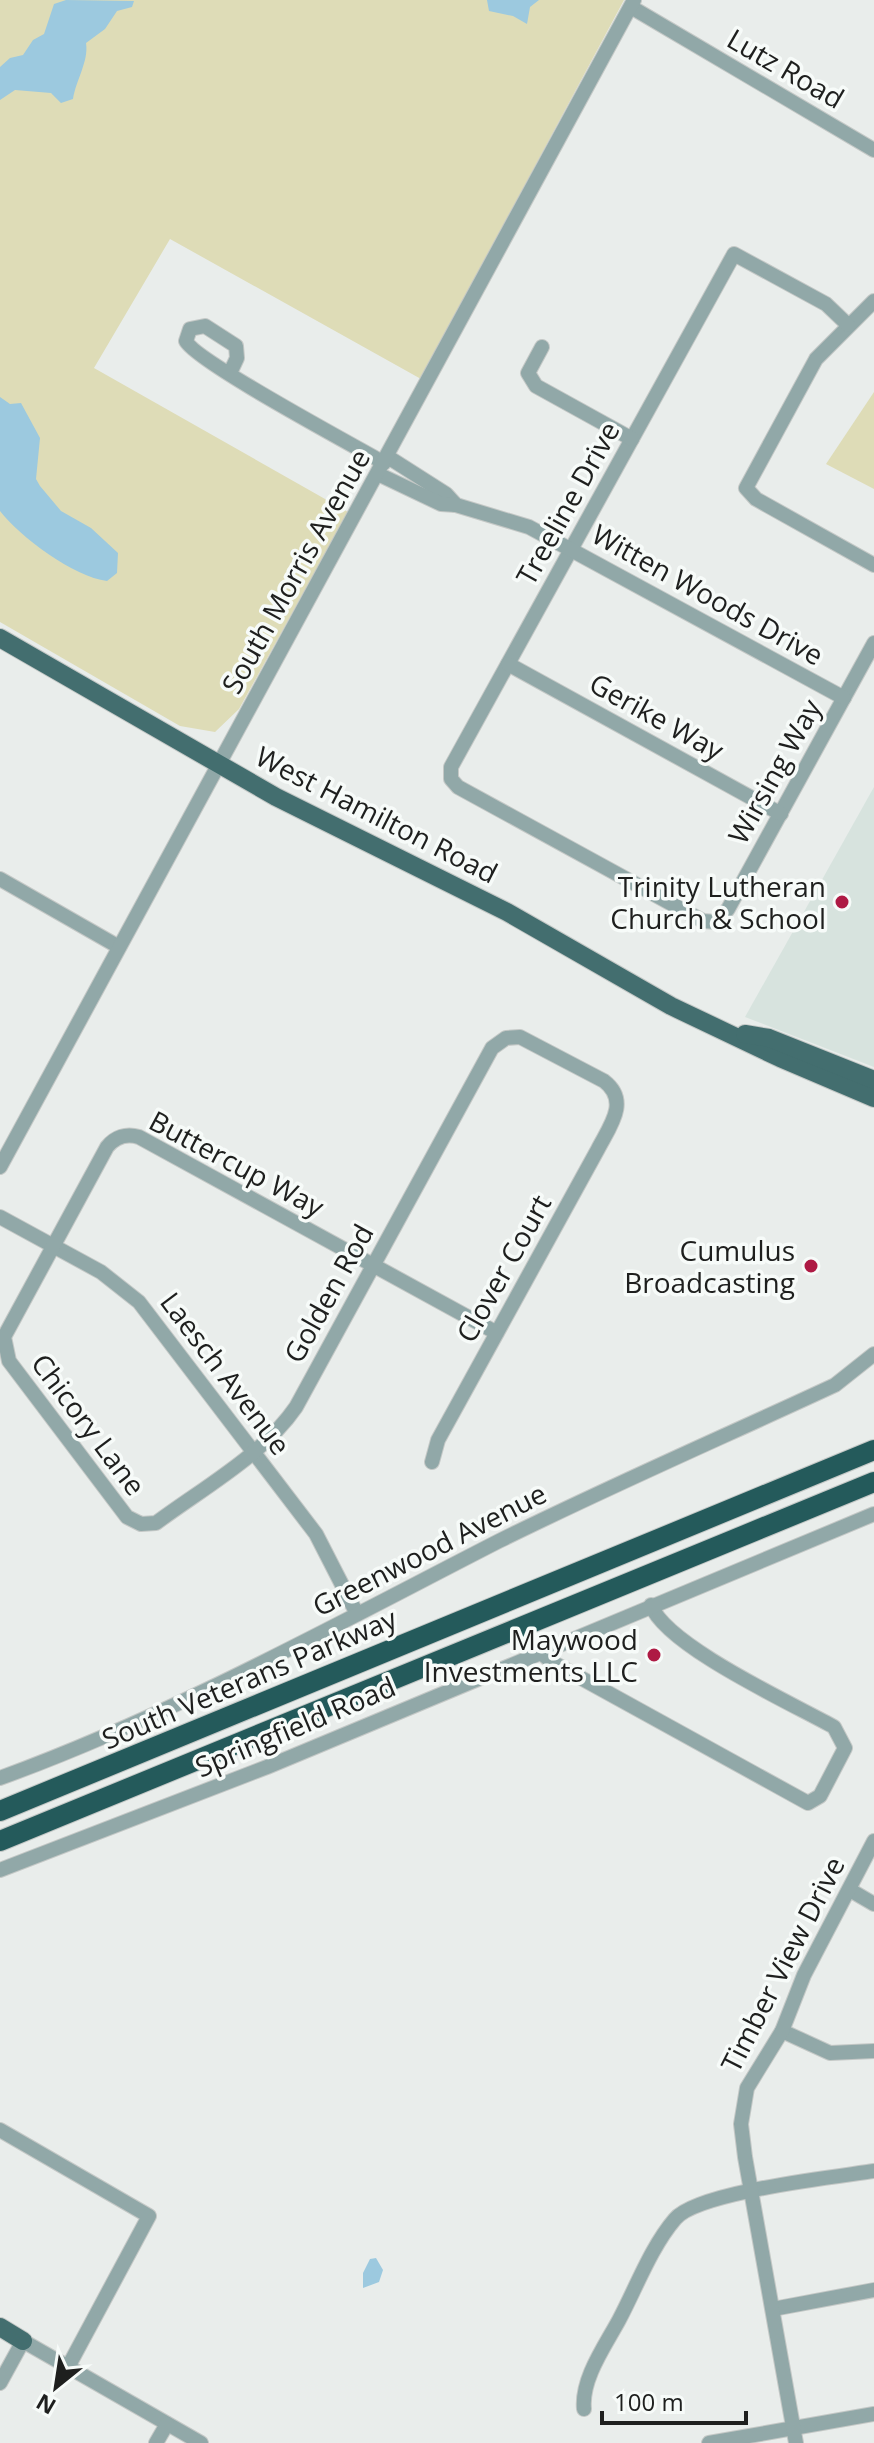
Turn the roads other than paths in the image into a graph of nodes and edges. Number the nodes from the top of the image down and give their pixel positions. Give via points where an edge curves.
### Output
1 (632, 3) edge
2 (874, 150) edge
3 (874, 301) edge
4 (848, 325) junction
5 (542, 347) dead end
6 (230, 373) dead end
7 (632, 439) junction
8 (383, 465) junction
9 (572, 548) junction
10 (874, 565) edge
11 (0, 638) edge
12 (874, 643) edge
13 (508, 664) junction
14 (844, 698) junction
15 (219, 765) junction
16 (781, 814) junction
17 (0, 879) edge
18 (716, 922) joint
19 (119, 947) junction
20 (733, 1033) junction
21 (874, 1080) edge
22 (874, 1098) edge
23 (617, 1099) joint
24 (0, 1167) edge
25 (0, 1217) edge
26 (53, 1246) junction
27 (374, 1265) junction
28 (497, 1333) junction
29 (874, 1354) edge
30 (874, 1450) edge
31 (253, 1451) junction
32 (432, 1462) dead end
33 (874, 1482) edge
34 (874, 1514) edge
35 (143, 1525) joint
36 (651, 1605) junction
37 (357, 1614) junction
38 (540, 1652) junction
39 (0, 1778) edge
40 (0, 1811) edge
41 (0, 1841) edge
42 (874, 1841) edge
43 (0, 1870) edge
44 (850, 1890) junction
45 (874, 1904) edge
46 (782, 2031) junction
47 (874, 2051) edge
48 (0, 2130) edge
49 (874, 2171) edge
50 (751, 2192) junction
51 (874, 2290) edge
52 (773, 2309) junction
53 (0, 2327) edge
54 (23, 2341) junction
55 (68, 2367) junction
56 (0, 2383) edge
57 (584, 2409) dead end
58 (874, 2414) edge
59 (167, 2424) junction
60 (795, 2436) edge
61 (156, 2443) edge
62 (201, 2443) edge
63 (709, 2443) edge

1 - 2 street, Lutz Road
1 - 8 street, South Morris Avenue
3 - 4 street
4 - 7 street, Treeline Drive via 826,304 734,254
4 - 10 street via 809,371 746,488 756,499
5 - 7 street via 528,373 536,386
6 - 8 street, Witten Woods Drive
7 - 9 street, Treeline Drive
8 - 9 street, Witten Woods Drive via 446,494 456,505 529,527
8 - 15 street, South Morris Avenue
9 - 13 street, Treeline Drive
9 - 14 street, Witten Woods Drive
11 - 15 main road, West Hamilton Road
12 - 14 street, Wirsing Way
13 - 16 street, Gerike Way
13 - 18 street, Treeline Drive via 451,767 451,779 703,921
14 - 16 street, Wirsing Way
15 - 19 street, South Morris Avenue
15 - 20 main road, West Hamilton Road via 495,905 671,1006
16 - 18 street, Wirsing Way
17 - 19 street
19 - 24 street, South Morris Avenue
20 - 21 main road, West Hamilton Road via 769,1038
20 - 22 main road, West Hamilton Road
23 - 27 street, Golden Rod via 604,1081 525,1038 506,1038 492,1048
23 - 28 street, Clover Court via 616,1113
25 - 26 street, Laesch Avenue
26 - 27 street, Buttercup Way via 107,1147 121,1137 139,1137
26 - 31 street, Laesch Avenue via 112,1279 139,1302
26 - 35 street, Chicory Lane via 3,1345 9,1361 119,1506
27 - 28 street, Buttercup Way
27 - 31 street, Golden Rod via 296,1407
28 - 32 street, Clover Court via 438,1440
29 - 37 street, Greenwood Avenue via 835,1385 594,1494
30 - 40 highway, South Veterans Parkway
31 - 35 street, Golden Rod via 156,1523
31 - 37 street, Laesch Avenue via 316,1534
33 - 41 highway, South Veterans Parkway
34 - 36 street, Springfield Road
36 - 38 street, Springfield Road
36 - 38 street via 667,1629 694,1649 834,1727 845,1748 820,1796 808,1803
37 - 39 street, Greenwood Avenue via 163,1711
38 - 43 street, Springfield Road via 267,1767
42 - 44 street, Timber View Drive
44 - 45 street
44 - 46 street, Timber View Drive via 804,1975
46 - 47 street via 830,2053
46 - 50 street, Timber View Drive via 752,2075 744,2098 742,2136
48 - 55 street via 149,2216
49 - 50 street
50 - 52 street, Timber View Drive
50 - 57 street via 706,2201 675,2218 600,2354 582,2394
51 - 52 street
52 - 60 street, Timber View Drive
53 - 54 main road
54 - 55 street
54 - 56 street
55 - 59 street
58 - 60 street
59 - 61 street
59 - 62 street
60 - 63 street

